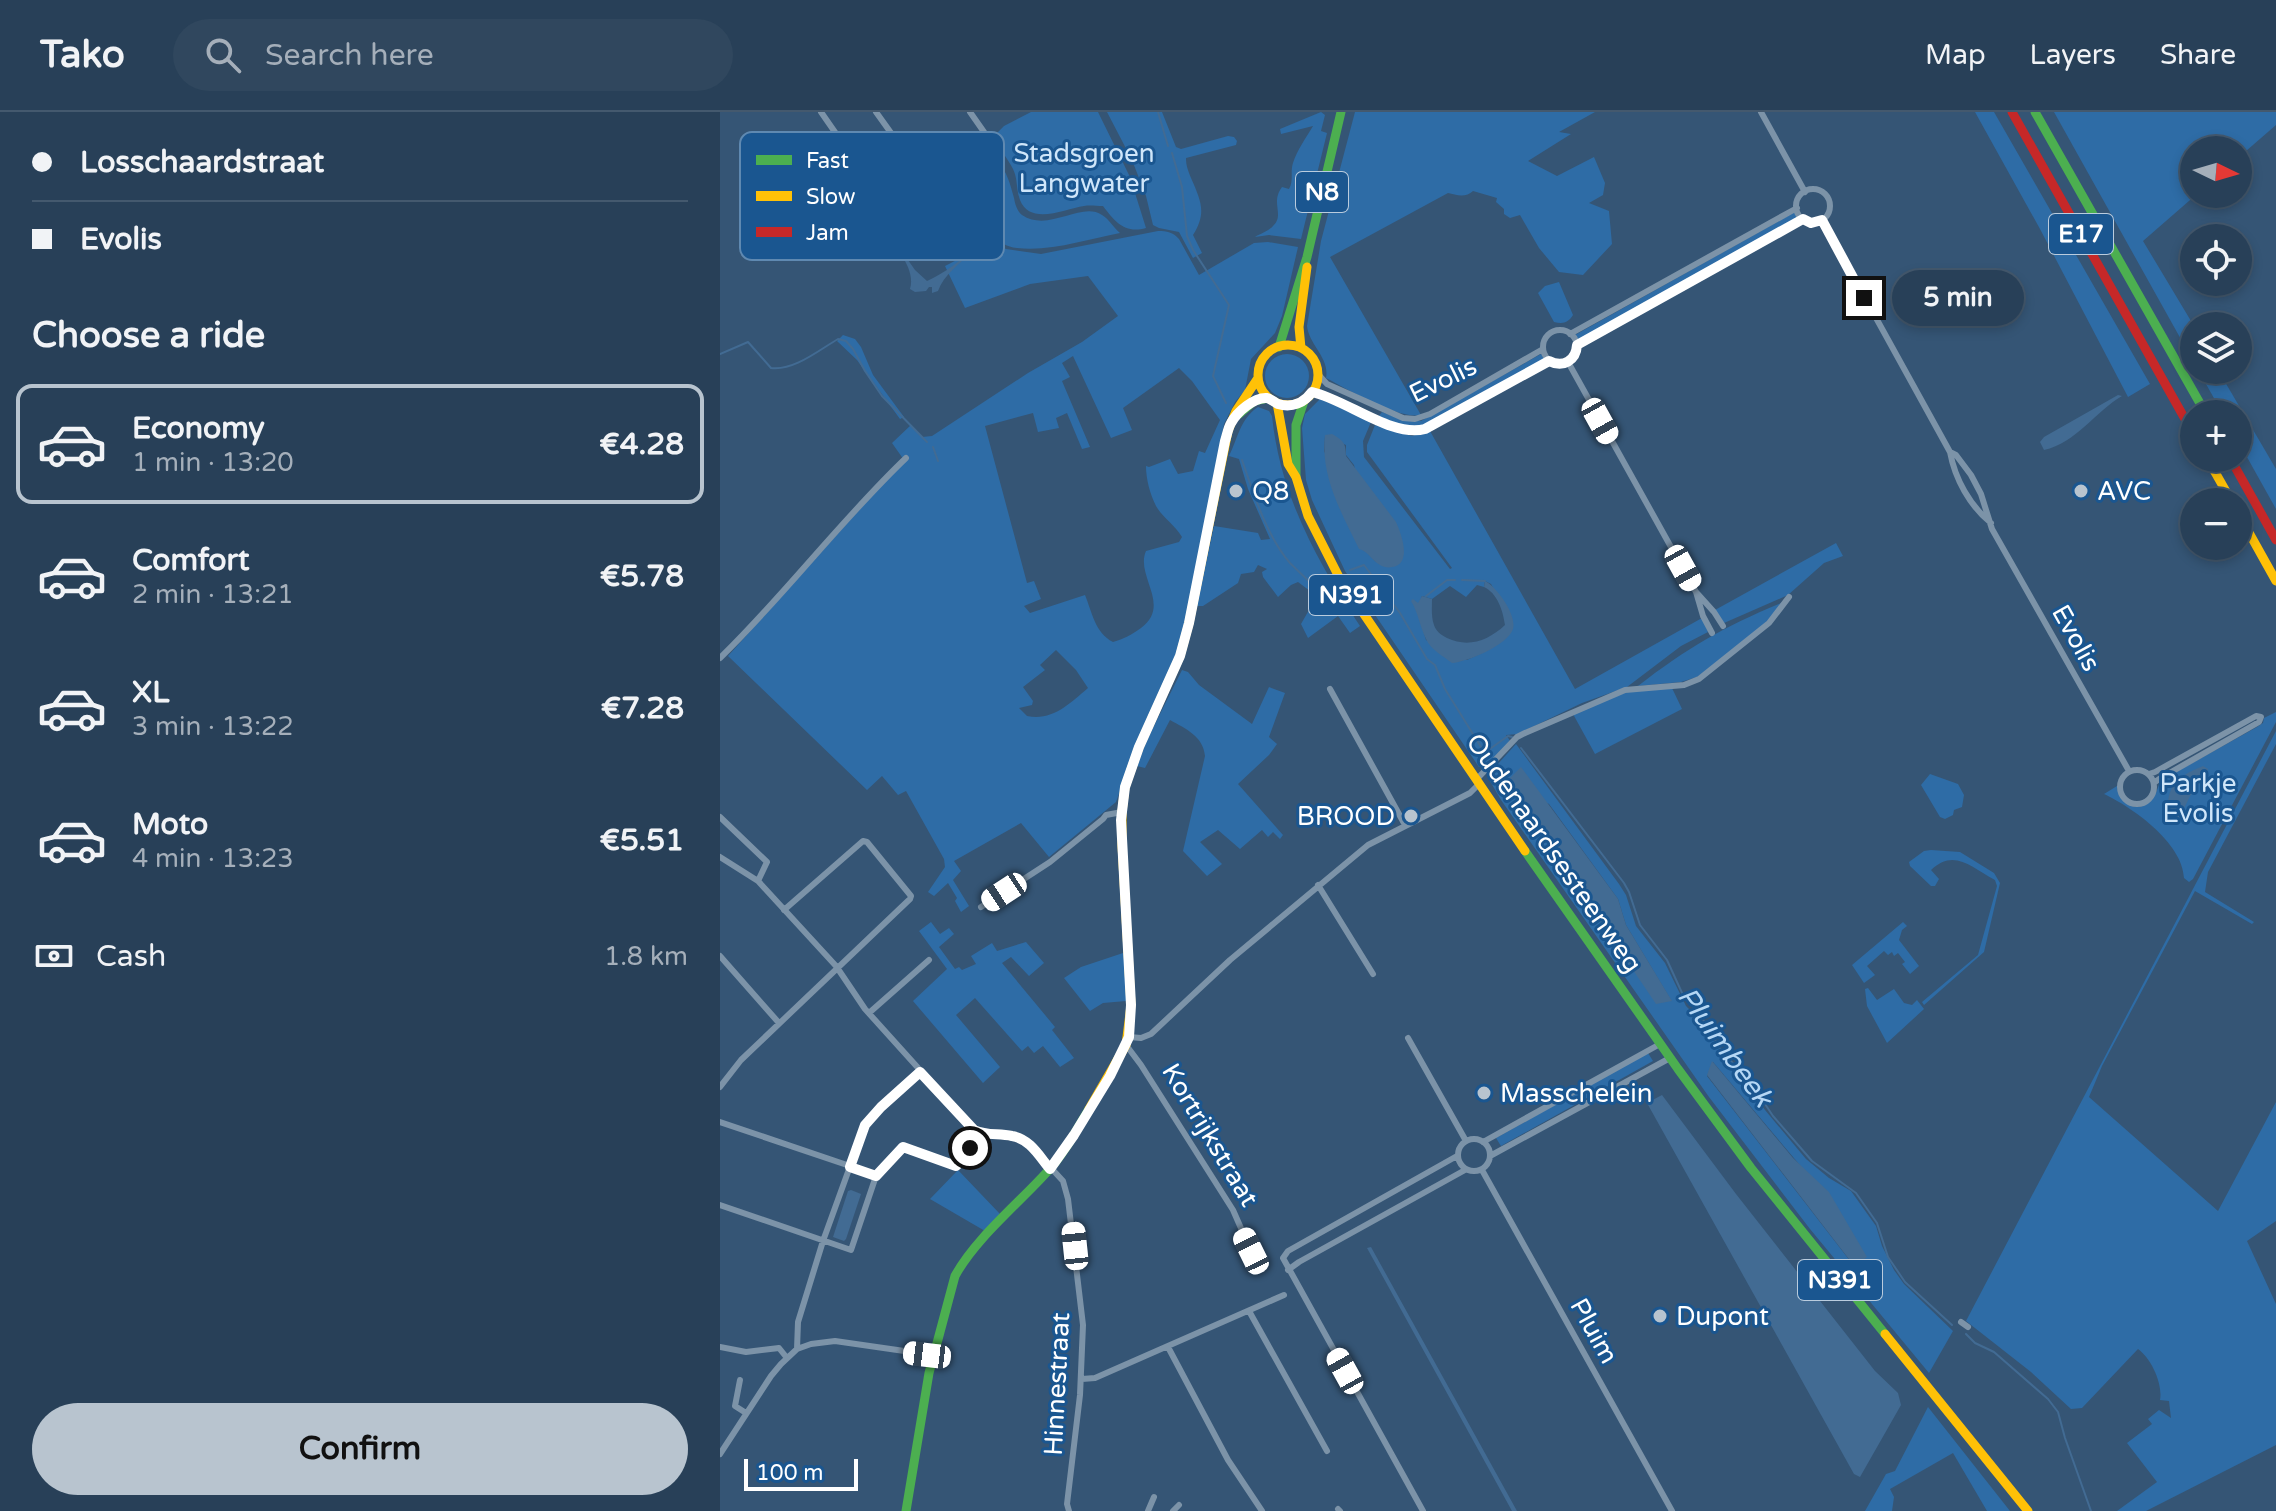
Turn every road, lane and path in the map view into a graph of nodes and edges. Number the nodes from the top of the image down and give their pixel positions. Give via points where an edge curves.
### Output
1 (821, 112) edge
2 (876, 112) edge
3 (970, 112) edge
4 (1341, 112) edge
5 (1761, 112) edge
6 (2012, 112) edge
7 (2035, 112) edge
8 (835, 132) edge
9 (890, 132) edge
10 (984, 132) dead end
11 (1805, 192) junction
12 (1797, 208) junction
13 (1803, 219) junction
14 (1822, 220) junction
15 (1307, 257) junction
16 (1570, 334) junction
17 (1577, 345) junction
18 (1279, 347) junction
19 (1301, 348) junction
20 (1543, 349) junction
21 (1549, 361) junction
22 (1568, 362) junction
23 (1318, 374) junction
24 (1258, 378) junction
25 (1312, 392) junction
26 (2198, 400) edge
27 (1273, 401) junction
28 (1304, 401) junction
29 (2180, 411) edge
30 (1231, 422) junction
31 (1950, 452) junction
32 (906, 458) dead end
33 (2238, 472) edge
34 (1296, 477) junction
35 (1991, 524) junction
36 (2252, 538) edge
37 (2276, 540) edge
38 (2276, 581) edge
39 (1696, 592) junction
40 (1789, 597) dead end
41 (1723, 626) dead end
42 (1712, 633) dead end
43 (720, 658) edge
44 (1330, 689) dead end
45 (2129, 771) junction
46 (2149, 774) junction
47 (1478, 782) junction
48 (2154, 783) junction
49 (1122, 816) junction
50 (720, 817) edge
51 (1405, 825) junction
52 (720, 857) edge
53 (758, 881) junction
54 (1318, 885) junction
55 (981, 907) dead end
56 (784, 910) junction
57 (720, 956) edge
58 (929, 960) dead end
59 (837, 969) junction
60 (1373, 974) dead end
61 (869, 1013) junction
62 (779, 1023) junction
63 (1408, 1038) dead end
64 (1128, 1041) junction
65 (1660, 1044) junction
66 (1670, 1058) junction
67 (920, 1072) junction
68 (720, 1087) edge
69 (720, 1122) edge
70 (972, 1128) junction
71 (1466, 1141) junction
72 (1483, 1142) junction
73 (1457, 1156) junction
74 (1490, 1156) junction
75 (850, 1166) junction
76 (1050, 1169) junction
77 (1465, 1170) junction
78 (1482, 1170) junction
79 (876, 1176) junction
80 (720, 1205) edge
81 (823, 1241) junction
82 (1251, 1251) dead end
83 (1288, 1270) junction
84 (1284, 1295) dead end
85 (1249, 1311) junction
86 (1961, 1322) dead end
87 (1968, 1327) dead end
88 (720, 1347) edge
89 (1168, 1347) junction
90 (797, 1349) junction
91 (746, 1352) junction
92 (932, 1355) junction
93 (787, 1358) junction
94 (744, 1363) dead end
95 (1082, 1379) junction
96 (740, 1380) dead end
97 (746, 1413) junction
98 (1327, 1451) dead end
99 (720, 1453) edge
100 (1154, 1497) dead end
101 (906, 1511) edge
102 (1069, 1511) edge
103 (1148, 1511) edge
104 (1262, 1511) edge
105 (1423, 1511) edge
106 (1672, 1511) edge
107 (2030, 1511) edge

1 - 8 street
2 - 9 street
3 - 10 street
4 - 15 main road, N8
5 - 11 street
6 - 29 main road, E17
7 - 26 main road, E17
11 - 12 street
11 - 14 street via 1816,189 1827,196 1830,209
12 - 13 street
12 - 16 street, Evolis
13 - 14 street
13 - 17 street
14 - 31 street, Evolis
15 - 18 main road, N8
15 - 19 main road, N8
16 - 17 street
16 - 20 street, Evolis via 1551,333
17 - 22 street
18 - 19 main road
18 - 24 main road, N8 via 1261,362
19 - 23 main road via 1313,359
20 - 21 street
20 - 23 street, Evolis via 1415,419 1327,384
21 - 22 street
21 - 25 street, Evolis via 1415,432
22 - 39 street
23 - 25 main road
24 - 27 main road
24 - 30 main road, Kortrijkstraat / N8
25 - 28 main road
27 - 28 main road
27 - 30 main road via 1248,405
27 - 34 main road, Oudenaardsesteenweg / N391
28 - 34 main road, Oudenaardsesteenweg / N391 via 1296,425
30 - 49 main road, Kortrijkstraat / N8 via 1180,656 1139,747 1125,787
31 - 35 street, Evolis via 1959,481
31 - 35 street, Evolis via 1978,488
32 - 43 street
33 - 37 main road
34 - 47 main road, Oudenaardsesteenweg / N391 via 1308,516 1340,579
35 - 45 street, Evolis
36 - 38 main road
39 - 41 street
39 - 42 street
40 - 47 street via 1769,623 1699,679 1625,690 1525,733
44 - 51 street
45 - 46 street
45 - 48 street via 2120,791 2133,804 2151,797
46 - 48 street
46 - 48 street via 2261,717
47 - 51 street via 1470,793
47 - 65 main road, Oudenaardsesteenweg / N391
49 - 55 street via 1109,813 1050,862
49 - 64 main road, Kortrijkstraat / N8
50 - 53 street via 767,862
51 - 54 street via 1368,845
52 - 53 street
53 - 56 street
54 - 60 street
54 - 64 street via 1151,1034
56 - 59 street
56 - 59 street via 867,842 911,896
57 - 62 street
58 - 61 street
59 - 61 street
59 - 62 street
61 - 67 street
62 - 68 street
63 - 71 street
64 - 76 main road, Kortrijkstraat / N8
64 - 82 street, Kortrijkstraat via 1233,1210
65 - 66 main road, Oudenaardsesteenweg / N391
65 - 72 street
66 - 74 street
66 - 107 main road, Oudenaardsesteenweg / N391 via 1751,1168
67 - 70 street
67 - 75 street via 865,1125
69 - 75 street
70 - 76 street, Hinnestraat via 984,1135 1020,1139
70 - 79 street via 969,1155 956,1166 903,1147
71 - 72 street
71 - 73 street
72 - 74 street
73 - 77 street
73 - 83 street via 1288,1251 1283,1258
74 - 78 street
75 - 79 street
75 - 81 street
76 - 92 main road, Kortrijkstraat / N8 via 962,1263
76 - 95 street, Hinnestraat via 1063,1181 1072,1223 1083,1325
77 - 78 street
77 - 83 street
78 - 106 street, Pluim
79 - 81 street via 851,1250
80 - 81 street
81 - 90 street via 798,1322
83 - 105 street
84 - 85 street
85 - 89 street
85 - 98 street
86 - 87 street
88 - 91 street
89 - 95 street
89 - 104 street via 1228,1460
90 - 92 street via 835,1341
90 - 93 street
91 - 93 street via 779,1348
91 - 94 street
92 - 101 main road, Kortrijkstraat / N8
93 - 97 street
95 - 102 street, Hinnestraat
96 - 97 street via 735,1408
97 - 99 street
100 - 103 street

